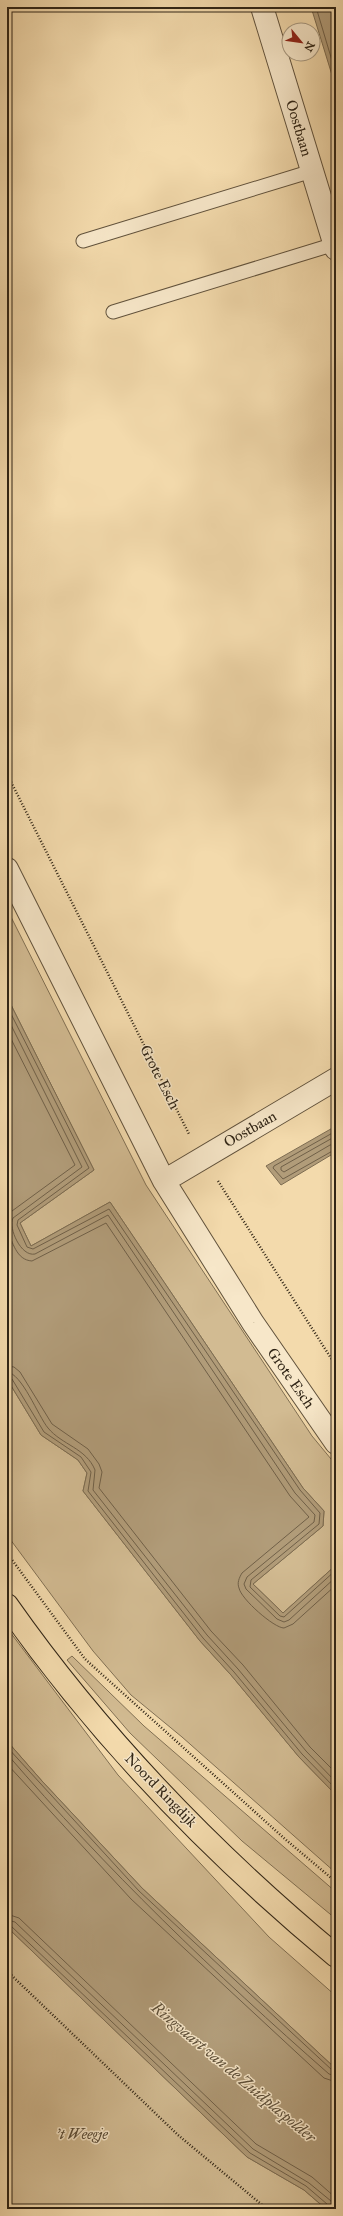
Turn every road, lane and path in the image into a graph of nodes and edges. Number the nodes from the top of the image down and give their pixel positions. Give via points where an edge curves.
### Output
1 (262, 7) edge
2 (312, 171) junction
3 (83, 241) dead end
4 (335, 246) edge
5 (113, 312) dead end
6 (7, 774) edge
7 (7, 869) edge
8 (336, 1079) edge
9 (201, 1158) junction
10 (164, 1181) junction
11 (336, 1366) edge
12 (336, 1443) edge
13 (7, 1553) edge
14 (7, 1605) edge
15 (336, 1882) edge
16 (336, 1956) edge
17 (7, 1971) edge
18 (268, 2209) edge

1 - 2 street, Oostbaan
2 - 3 lane
2 - 4 street, Oostbaan
4 - 5 lane
6 - 9 path, Grote Esch
7 - 10 street, Grote Esch
8 - 9 street, Oostbaan
9 - 10 street, Oostbaan
9 - 11 path, Grote Esch
10 - 12 street, Grote Esch via 253,1323
13 - 15 path via 85,1659
14 - 16 main road, Noord Ringdijk via 60,1675 129,1758 252,1881
17 - 18 path via 178,2135

